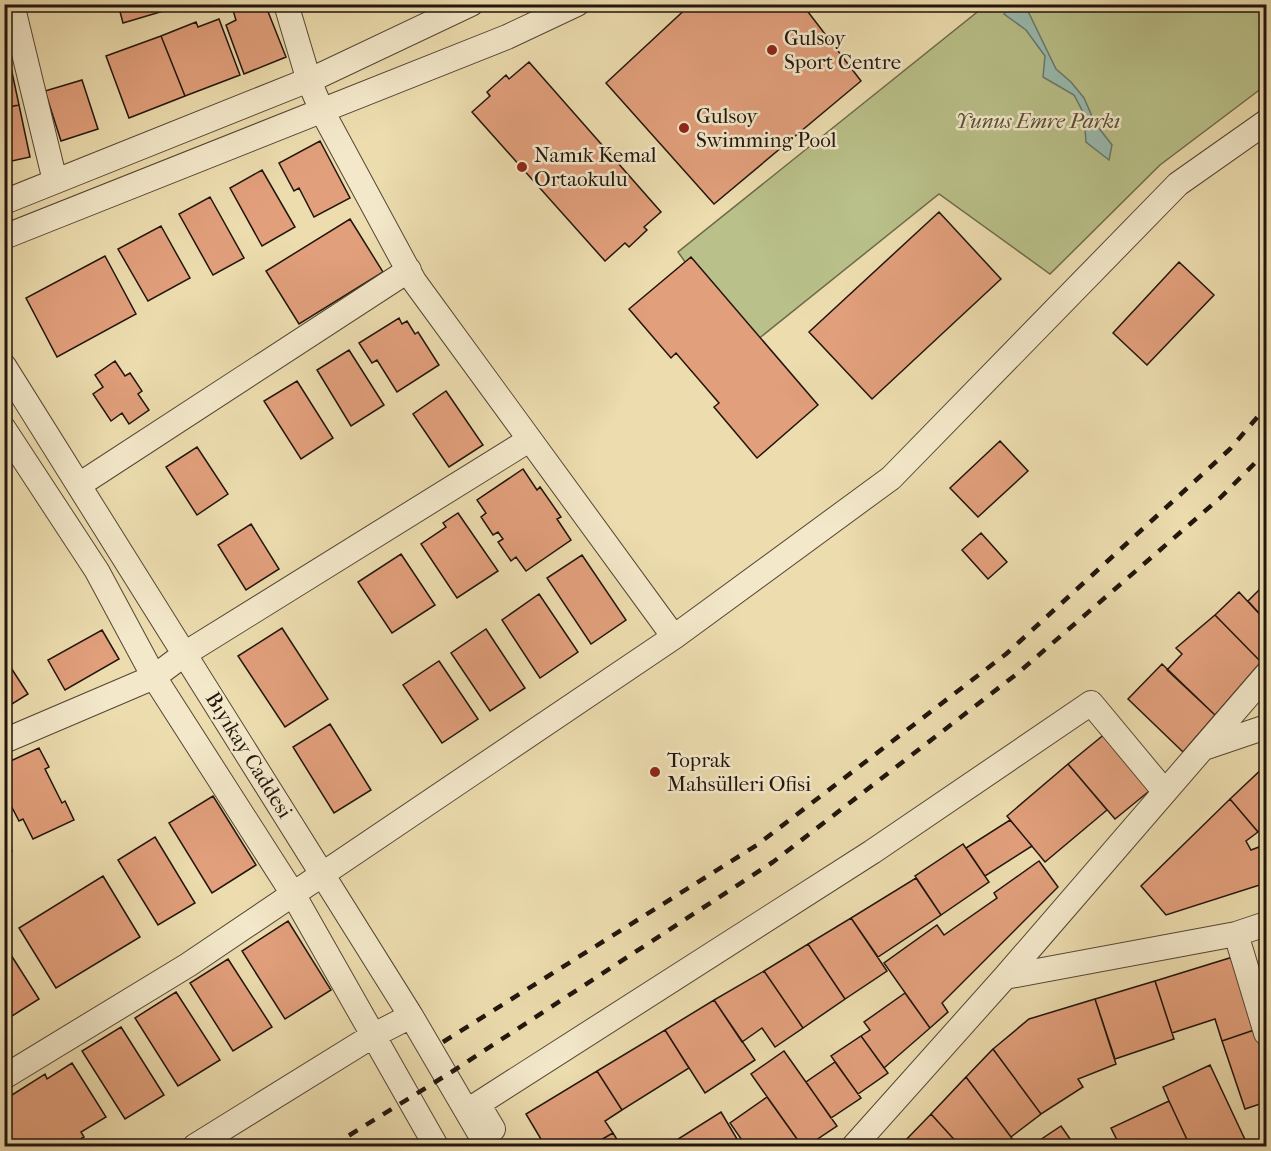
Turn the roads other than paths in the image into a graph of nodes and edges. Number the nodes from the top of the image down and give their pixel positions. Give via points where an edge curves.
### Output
1 (12, 4) edge
2 (286, 4) edge
3 (471, 4) edge
4 (577, 4) edge
5 (309, 81) junction
6 (322, 111) junction
7 (1266, 122) edge
8 (56, 181) junction
9 (4, 202) edge
10 (4, 237) edge
11 (409, 270) junction
12 (4, 366) edge
13 (4, 429) edge
14 (529, 440) junction
15 (80, 485) junction
16 (674, 637) junction
17 (186, 653) junction
18 (1266, 675) edge
19 (154, 677) junction
20 (1266, 727) edge
21 (4, 741) edge
22 (1204, 748) junction
23 (1165, 792) junction
24 (322, 874) junction
25 (293, 894) junction
26 (1266, 924) edge
27 (1236, 934) junction
28 (1005, 977) junction
29 (411, 1016) junction
30 (1266, 1033) edge
31 (374, 1035) junction
32 (4, 1077) edge
33 (195, 1146) edge
34 (436, 1146) edge
35 (487, 1146) edge
36 (503, 1146) edge
37 (855, 1146) edge

1 - 8 street
2 - 5 street
3 - 5 street
4 - 6 street via 507,38
5 - 6 street
5 - 8 street
6 - 10 street
6 - 11 street
7 - 16 street via 1178,184 891,478
8 - 9 street
11 - 14 street
11 - 15 street
12 - 15 street, Bıyıkay Caddesi
13 - 19 street, Bıyıkay Caddesi via 97,571
14 - 16 street
14 - 17 street
15 - 17 street, Bıyıkay Caddesi
16 - 24 street
17 - 19 street
17 - 24 street, Bıyıkay Caddesi
18 - 22 street
19 - 21 street
19 - 25 street, Bıyıkay Caddesi
20 - 22 street
22 - 23 street
23 - 28 street
23 - 36 street via 1091,703 872,852 478,1104
24 - 25 street
24 - 29 street, Bıyıkay Caddesi
25 - 31 street, Bıyıkay Caddesi
25 - 32 street via 188,965
26 - 27 street
27 - 28 street
27 - 30 street
28 - 37 street
29 - 31 street
29 - 35 street, Bıyıkay Caddesi
31 - 33 street
31 - 34 street, Bıyıkay Caddesi

